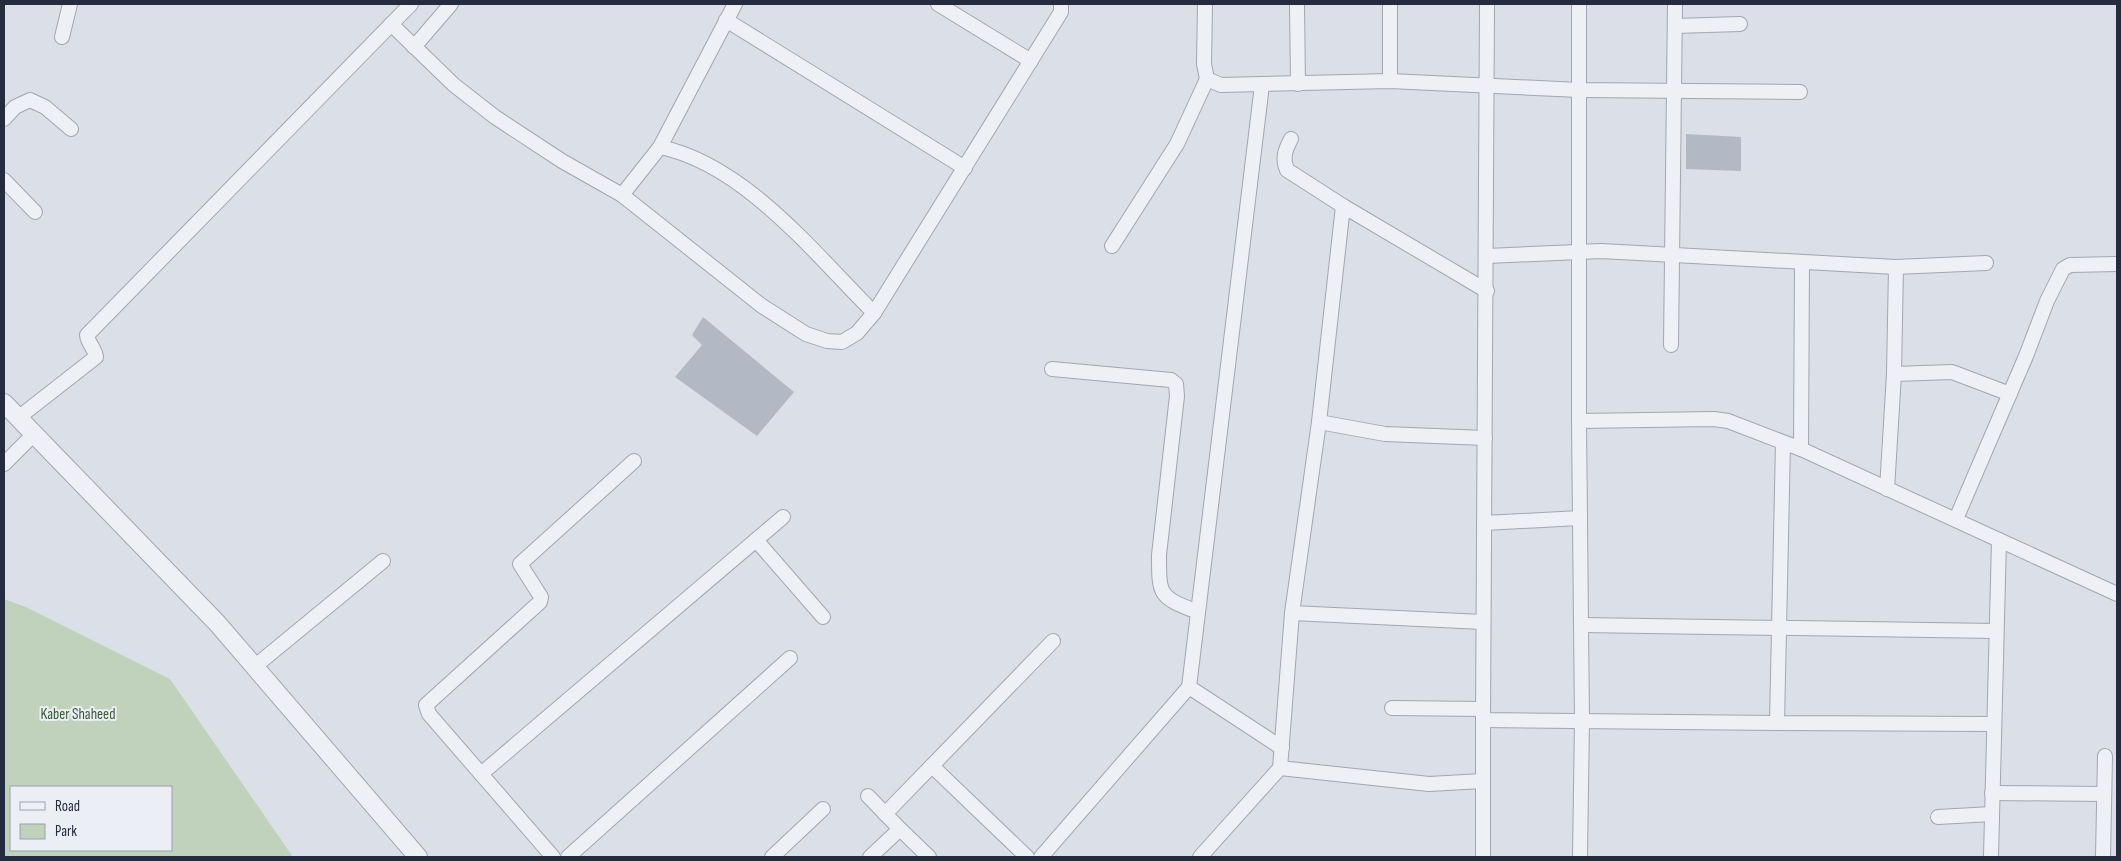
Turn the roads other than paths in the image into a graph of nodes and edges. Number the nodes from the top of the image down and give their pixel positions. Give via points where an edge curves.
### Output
1 (70, 4) edge
2 (411, 4) edge
3 (451, 4) edge
4 (735, 4) edge
5 (938, 4) edge
6 (1062, 4) edge
7 (1205, 4) edge
8 (1297, 4) edge
9 (1390, 4) edge
10 (1487, 4) edge
11 (1579, 4) edge
12 (1675, 4) edge
13 (726, 20) junction
14 (390, 24) junction
15 (1740, 24) dead end
16 (1676, 26) junction
17 (62, 37) dead end
18 (414, 46) junction
19 (1031, 61) junction
20 (1207, 79) junction
21 (1390, 81) junction
22 (1298, 84) junction
23 (1262, 85) junction
24 (1487, 86) junction
25 (1579, 90) junction
26 (1676, 90) junction
27 (1800, 92) dead end
28 (4, 119) edge
29 (71, 130) dead end
30 (1291, 139) dead end
31 (660, 147) junction
32 (965, 168) junction
33 (4, 180) edge
34 (622, 195) junction
35 (1343, 206) junction
36 (35, 212) dead end
37 (1112, 246) dead end
38 (1580, 252) junction
39 (1673, 255) junction
40 (1487, 256) junction
41 (1802, 262) junction
42 (1986, 263) dead end
43 (2117, 264) edge
44 (1896, 267) junction
45 (1487, 291) junction
46 (874, 313) junction
47 (1671, 345) dead end
48 (1052, 369) dead end
49 (1894, 374) junction
50 (2010, 394) junction
51 (4, 403) edge
52 (18, 418) junction
53 (1579, 421) junction
54 (1319, 422) junction
55 (34, 434) junction
56 (1485, 438) junction
57 (1783, 442) junction
58 (1800, 449) junction
59 (634, 461) dead end
60 (4, 464) edge
61 (1887, 490) junction
62 (783, 517) dead end
63 (1580, 518) junction
64 (1956, 520) junction
65 (1484, 523) junction
66 (756, 540) junction
67 (1999, 540) junction
68 (383, 561) dead end
69 (2117, 594) edge
70 (1198, 612) junction
71 (1292, 613) junction
72 (823, 617) dead end
73 (1483, 622) junction
74 (1581, 625) junction
75 (1779, 627) junction
76 (1996, 632) junction
77 (1053, 641) dead end
78 (790, 658) dead end
79 (254, 666) junction
80 (1189, 687) junction
81 (1392, 708) dead end
82 (1483, 714) junction
83 (1582, 721) junction
84 (1777, 723) junction
85 (1994, 724) junction
86 (1282, 748) junction
87 (2105, 756) dead end
88 (932, 766) junction
89 (1280, 768) junction
90 (481, 774) junction
91 (1482, 781) junction
92 (1992, 793) junction
93 (2104, 794) junction
94 (868, 796) dead end
95 (823, 809) dead end
96 (885, 814) junction
97 (1992, 814) junction
98 (1938, 816) dead end
99 (900, 829) junction
100 (418, 857) edge
101 (553, 857) edge
102 (568, 857) edge
103 (772, 857) edge
104 (870, 857) edge
105 (929, 857) edge
106 (1027, 857) edge
107 (1040, 857) edge
108 (1200, 857) edge
109 (1483, 857) edge
110 (1580, 857) edge
111 (1991, 857) edge
112 (2103, 857) edge

1 - 17 street
2 - 14 street
3 - 18 street
4 - 13 street
5 - 19 street
6 - 19 street via 1061,12
7 - 20 street via 1204,64
8 - 22 street
9 - 21 street
10 - 24 street
11 - 25 street
12 - 16 street
13 - 31 street
13 - 32 street
14 - 18 street
14 - 52 street via 91,331 87,336 96,357
15 - 16 street
16 - 26 street
18 - 34 street via 454,85 494,117
19 - 32 street
20 - 23 street via 1221,85
20 - 37 street via 1177,144
21 - 22 street
21 - 24 street
22 - 23 street
23 - 70 street
24 - 25 street
24 - 40 street
25 - 26 street
25 - 38 street
26 - 27 street
26 - 39 street
28 - 29 street via 15,107 30,100 45,107
30 - 35 street via 1284,163 1287,170
31 - 34 street
31 - 46 street via 692,156 726,174 758,199
32 - 46 street
33 - 36 street
34 - 46 street via 762,306 806,334 842,342 857,333
35 - 45 street
35 - 54 street
38 - 39 street
38 - 40 street
38 - 53 street
39 - 41 street
39 - 47 street
40 - 45 street
41 - 44 street
41 - 58 street
42 - 44 street
43 - 50 street via 2070,265 2063,269
44 - 49 street
45 - 56 street
48 - 70 street via 1171,380 1176,384 1158,554 1159,580 1161,591 1171,602
49 - 50 street via 1952,372
49 - 61 street
50 - 64 street
51 - 52 street
52 - 55 street
53 - 57 street via 1714,419 1728,421
53 - 63 street
54 - 56 street via 1385,434
54 - 71 street
55 - 60 street
55 - 79 street via 217,623
56 - 65 street
57 - 58 street
57 - 75 street
58 - 61 street
59 - 90 street via 520,564 541,597 540,602 426,705 429,714
61 - 64 street
62 - 66 street
63 - 65 street
63 - 74 street
64 - 67 street
65 - 73 street
66 - 72 street
66 - 90 street
67 - 69 street
67 - 76 street
68 - 79 street
70 - 80 street
71 - 73 street
71 - 86 street
73 - 82 street
74 - 75 street
74 - 83 street
75 - 76 street
75 - 84 street
76 - 85 street
77 - 88 street
78 - 102 street
79 - 100 street
80 - 86 street
80 - 107 street
81 - 82 street
82 - 83 street
82 - 91 street
83 - 84 street
83 - 110 street
84 - 85 street
85 - 92 street
86 - 89 street
87 - 93 street
88 - 96 street
88 - 106 street
89 - 91 street via 1428,784
89 - 108 street
90 - 101 street
91 - 109 street
92 - 93 street
92 - 97 street
93 - 112 street
94 - 96 street
95 - 103 street
96 - 99 street
97 - 98 street
97 - 111 street
99 - 104 street
99 - 105 street

